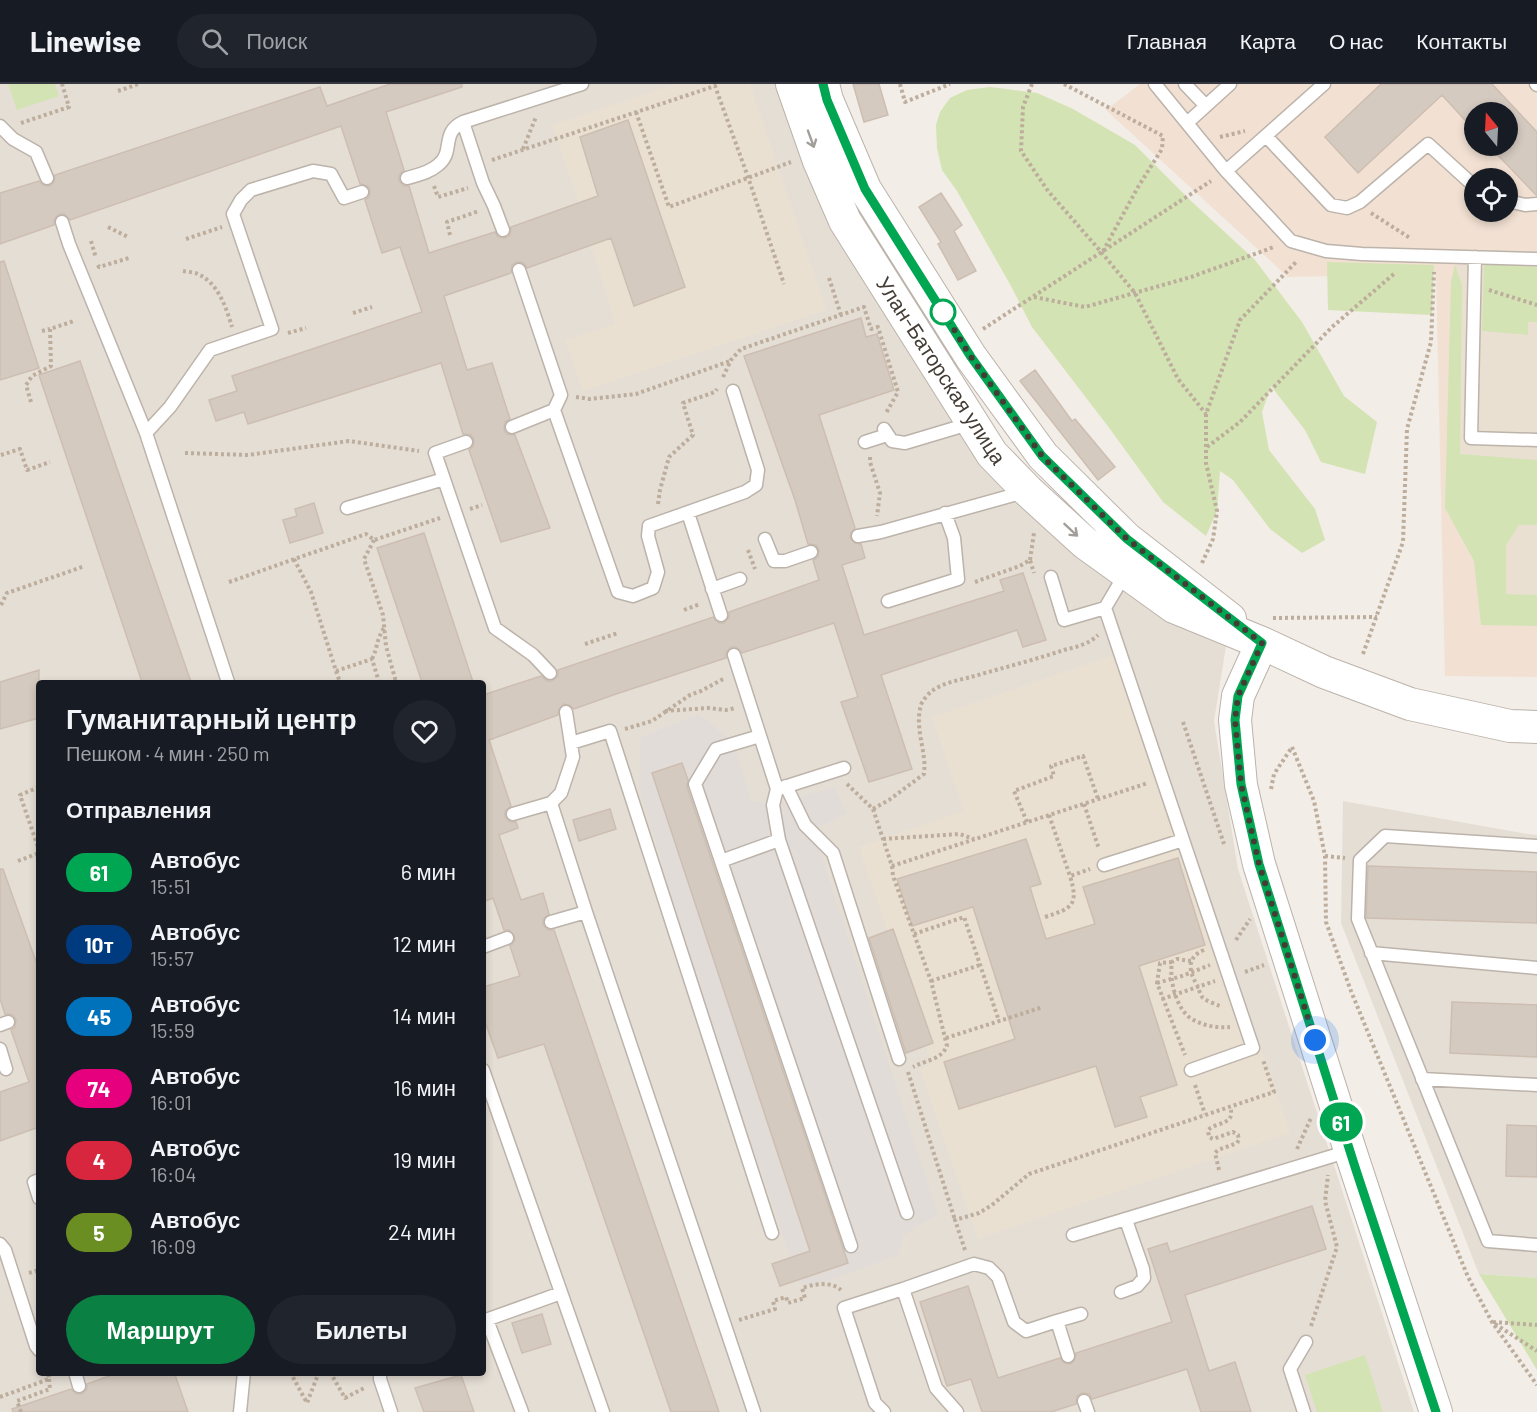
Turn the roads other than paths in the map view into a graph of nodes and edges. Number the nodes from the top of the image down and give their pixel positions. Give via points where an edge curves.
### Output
1 (582, 84) edge
2 (792, 84) edge
3 (823, 84) edge
4 (1155, 84) edge
5 (1185, 84) edge
6 (1230, 84) edge
7 (1324, 84) edge
8 (1206, 106) junction
9 (463, 122) junction
10 (1187, 123) junction
11 (0, 126) edge
12 (1266, 136) junction
13 (1226, 171) junction
14 (1464, 177) edge
15 (47, 178) dead end
16 (407, 178) dead end
17 (362, 192) dead end
18 (1518, 203) edge
19 (1537, 204) edge
20 (62, 222) dead end
21 (503, 230) dead end
22 (1475, 257) junction
23 (1537, 259) edge
24 (519, 270) dead end
25 (733, 391) dead end
26 (554, 410) junction
27 (973, 422) junction
28 (512, 427) dead end
29 (146, 433) junction
30 (1537, 440) edge
31 (466, 442) dead end
32 (865, 442) dead end
33 (444, 479) junction
34 (1028, 491) junction
35 (347, 508) dead end
36 (687, 513) junction
37 (945, 513) junction
38 (858, 536) dead end
39 (765, 539) dead end
40 (811, 552) dead end
41 (1126, 573) junction
42 (1051, 577) dead end
43 (740, 579) dead end
44 (712, 589) junction
45 (888, 601) dead end
46 (1105, 608) junction
47 (721, 615) dead end
48 (1266, 630) junction
49 (734, 655) dead end
50 (550, 672) dead end
51 (227, 680) edge
52 (566, 712) dead end
53 (1537, 728) edge
54 (760, 736) junction
55 (571, 743) junction
56 (839, 769) road end
57 (781, 788) junction
58 (551, 802) junction
59 (513, 814) dead end
60 (779, 840) junction
61 (1183, 840) junction
62 (1537, 846) edge
63 (721, 861) junction
64 (1104, 865) road end
65 (586, 912) junction
66 (551, 922) dead end
67 (507, 938) dead end
68 (486, 946) edge
69 (1371, 953) junction
70 (1537, 968) edge
71 (0, 1049) edge
72 (899, 1059) dead end
73 (6, 1069) dead end
74 (1191, 1070) road end
75 (486, 1079) edge
76 (1422, 1079) junction
77 (1537, 1085) edge
78 (1350, 1150) junction
79 (907, 1213) dead end
80 (1126, 1220) junction
81 (772, 1233) dead end
82 (1073, 1235) dead end
83 (0, 1244) edge
84 (1537, 1245) edge
85 (851, 1246) dead end
86 (903, 1289) junction
87 (1121, 1292) dead end
88 (561, 1293) junction
89 (1081, 1314) dead end
90 (486, 1320) edge
91 (1057, 1321) junction
92 (486, 1322) edge
93 (1306, 1342) road end
94 (36, 1346) edge
95 (1068, 1356) dead end
96 (76, 1376) edge
97 (244, 1376) edge
98 (380, 1376) edge
99 (79, 1386) dead end
100 (240, 1412) edge
101 (391, 1412) edge
102 (522, 1412) edge
103 (603, 1412) edge
104 (754, 1412) edge
105 (884, 1412) edge
106 (957, 1412) edge
107 (1304, 1412) edge
108 (1436, 1412) edge

1 - 9 lane
2 -> 27 street, Улан-Баторская улица via 845,221
3 - 48 street via 865,189 971,357 1042,456 1127,539
4 - 10 lane
5 - 8 lane
6 - 8 lane
7 - 12 lane
8 - 10 lane
9 - 16 lane via 449,136 448,149 440,164
9 - 21 lane
10 - 13 lane
11 - 15 lane via 13,140 36,152
12 - 13 lane
12 - 14 lane via 1331,205 1347,208 1356,204 1428,144
13 - 22 lane via 1291,242 1326,251
17 - 29 lane via 344,198 331,174 313,171 251,190 241,200 233,214 272,329 210,350 170,407
18 - 19 lane
20 - 29 lane
22 - 23 lane
22 - 30 lane via 1471,438
24 - 26 lane via 561,395
25 - 36 lane via 758,470 756,485
26 - 28 lane
26 - 36 lane via 618,592 633,596 653,588 658,572 648,536 650,526
27 - 32 lane via 905,443 892,441 886,432
27 - 34 street, Улан-Баторская улица via 992,454
29 - 51 lane
31 - 33 lane via 435,453
33 - 35 lane
33 - 50 lane via 495,628
34 - 37 lane
34 -> 41 street, Улан-Баторская улица via 1085,543
36 - 44 lane
37 - 38 lane
37 - 45 lane via 954,538 958,579
39 - 40 lane via 774,561
41 - 46 lane
41 - 48 street, Улан-Баторская улица via 1174,607
42 - 46 lane via 1065,620
43 - 44 lane
44 - 47 lane
46 - 61 lane
48 - 53 street, Улан-Баторская улица via 1324,672 1410,704 1510,726
48 - 78 street via 1238,696 1235,720 1241,784 1259,864
49 - 54 lane
52 - 55 lane
54 - 57 lane
54 - 63 lane via 716,749 695,784
55 - 58 lane via 573,757 561,793
55 - 81 lane via 610,731
56 - 57 lane
57 - 60 lane via 773,805
57 - 72 lane via 804,825 833,853
58 - 59 lane
58 - 65 lane
60 - 63 lane
60 - 79 lane
61 - 64 lane
61 - 74 lane via 1253,1048
62 - 69 lane via 1384,836 1360,860 1358,919
63 - 85 lane
65 - 66 lane
65 - 104 lane
67 - 68 lane
69 - 70 lane
69 - 76 lane
71 - 73 lane
75 - 88 lane
76 - 77 lane
76 - 84 lane via 1488,1241
78 - 80 lane
78 - 108 street
80 - 82 lane
80 - 87 lane via 1144,1278 1137,1286
83 - 94 lane
86 - 91 lane via 974,1264 989,1268 998,1277 1014,1322 1026,1331
86 - 105 lane via 844,1308 875,1403
86 - 106 lane via 936,1388
88 - 90 lane
88 - 103 lane
89 - 91 lane
91 - 95 lane
92 - 102 lane
93 - 107 lane via 1290,1369
96 - 99 lane
97 - 100 lane
98 - 101 lane

